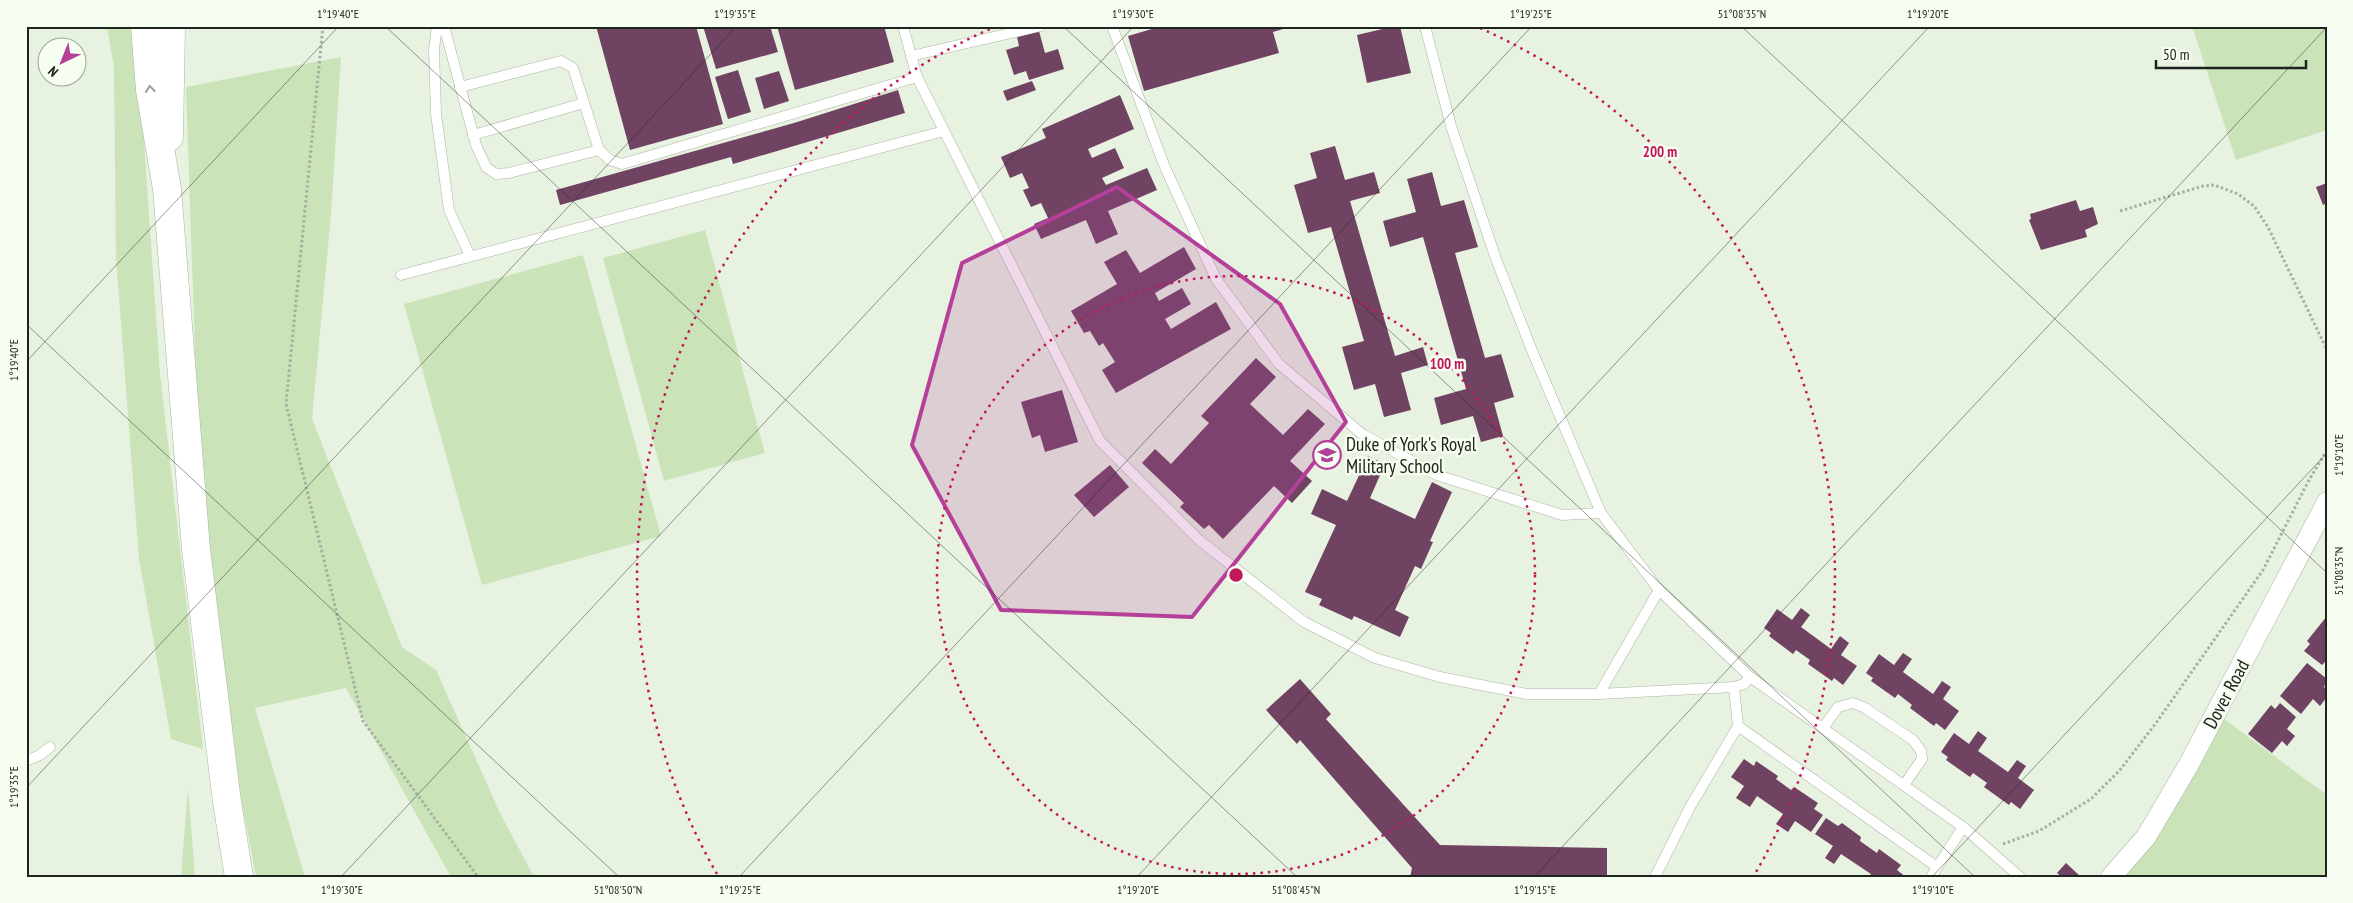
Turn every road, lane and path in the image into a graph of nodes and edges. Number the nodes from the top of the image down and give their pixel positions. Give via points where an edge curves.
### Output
1 (145, 26) edge
2 (171, 26) edge
3 (324, 26) edge
4 (437, 26) edge
5 (444, 26) edge
6 (903, 26) edge
7 (1041, 26) edge
8 (1112, 26) edge
9 (1425, 26) edge
10 (911, 56) junction
11 (917, 77) junction
12 (460, 87) junction
13 (584, 103) junction
14 (944, 131) junction
15 (473, 135) junction
16 (599, 150) junction
17 (167, 189) junction
18 (2120, 211) dead end
19 (470, 256) junction
20 (401, 275) dead end
21 (2327, 350) edge
22 (2327, 450) edge
23 (2327, 502) edge
24 (1601, 513) junction
25 (1659, 590) junction
26 (1750, 677) junction
27 (1734, 687) junction
28 (1599, 694) junction
29 (1738, 726) junction
30 (1823, 728) junction
31 (50, 747) dead end
32 (26, 761) edge
33 (1904, 784) junction
34 (1963, 827) junction
35 (1988, 849) junction
36 (1937, 867) junction
37 (239, 877) edge
38 (478, 877) edge
39 (1655, 877) edge
40 (1930, 877) edge
41 (2020, 877) edge
42 (2111, 877) edge

17 -> 1 highway via 150,90
2 - 17 highway
3 - 38 path via 286,404 363,721
4 - 19 lane via 434,49 436,114 449,210
5 - 12 lane
6 - 10 lane
7 - 10 lane
8 - 24 lane via 1164,165 1216,279 1279,364 1362,434 1437,475 1562,515
9 - 24 lane via 1451,126 1496,259
10 - 11 lane
11 - 14 lane
11 - 16 lane via 622,164 610,160
12 - 13 lane via 561,61 574,68
12 - 15 lane
13 - 15 lane
13 - 16 lane
14 - 19 lane
14 - 28 lane via 1100,441 1199,540 1304,622 1375,658 1440,677 1527,694
15 - 16 lane via 486,167 496,174
17 - 37 highway via 196,549
18 - 21 path via 2203,186 2214,185 2238,194 2254,206 2268,227
19 - 20 lane
22 - 35 path via 2264,570 2120,770 2091,799 2039,831
23 - 42 street, Dover Road via 2188,766 2146,837
24 - 25 lane
25 - 26 lane
25 - 28 lane
26 - 27 lane via 1744,684
26 - 30 lane
27 - 28 lane
27 - 29 lane
29 - 36 lane
29 - 39 lane via 1690,807
30 - 33 lane
30 - 33 lane via 1838,707 1853,703 1913,740 1921,751 1922,760
31 - 32 lane
33 - 34 lane
34 - 35 lane
34 - 36 lane
35 - 41 lane
36 - 40 lane

